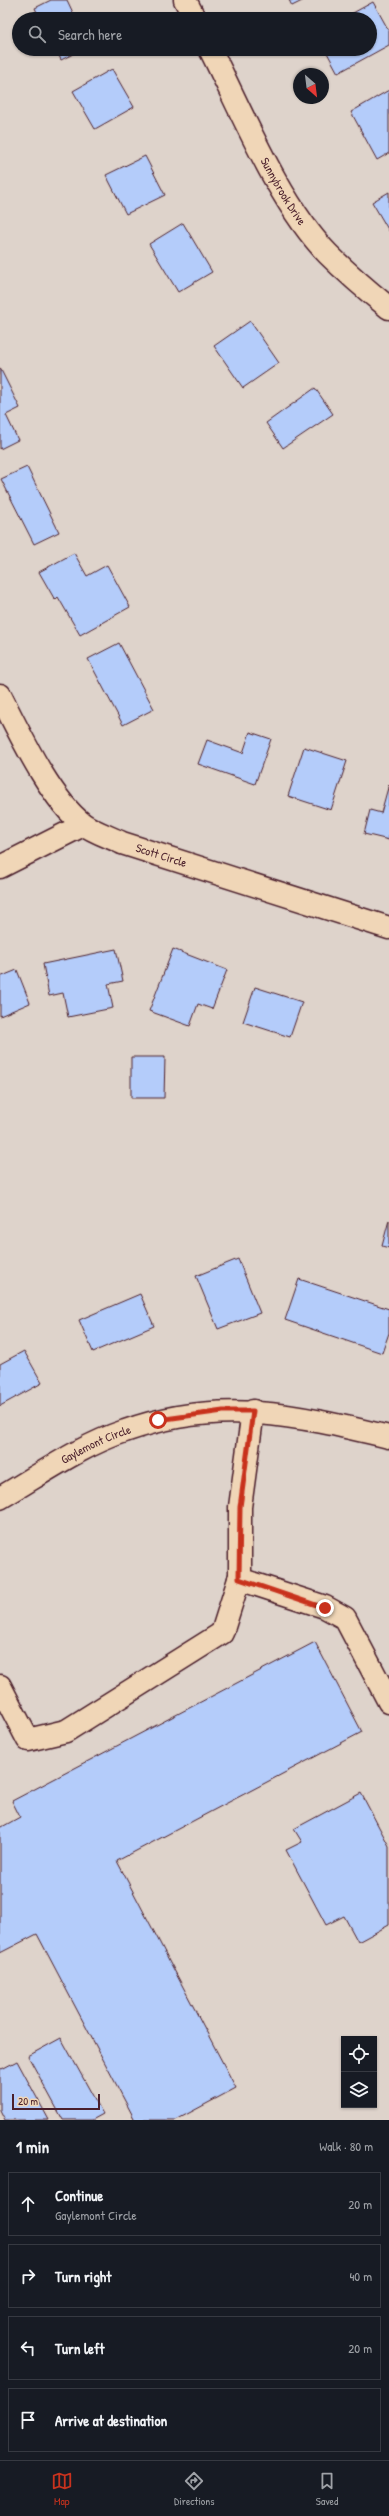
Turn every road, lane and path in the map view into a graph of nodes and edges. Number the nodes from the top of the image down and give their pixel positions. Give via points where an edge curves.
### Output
1 (185, 0) edge
2 (191, 12) edge
3 (214, 56) edge
4 (389, 308) edge
5 (0, 695) edge
6 (84, 825) junction
7 (0, 867) edge
8 (389, 928) edge
9 (253, 1411) junction
10 (389, 1437) edge
11 (0, 1498) edge
12 (239, 1579) junction
13 (0, 1686) edge
14 (389, 1702) edge

1 - 2 street
3 - 4 street, Sunnybrook Drive via 276,180 298,216 327,253
5 - 6 street, Scott Circle via 35,762 68,809
6 - 7 street
6 - 8 street, Scott Circle via 122,843
9 - 10 street, Gaylemont Circle via 291,1416
9 - 11 street, Gaylemont Circle via 223,1411 158,1420 124,1431 82,1450
9 - 12 street via 240,1507
12 - 13 street via 222,1633 66,1731 28,1740
12 - 14 street via 325,1608 344,1618

